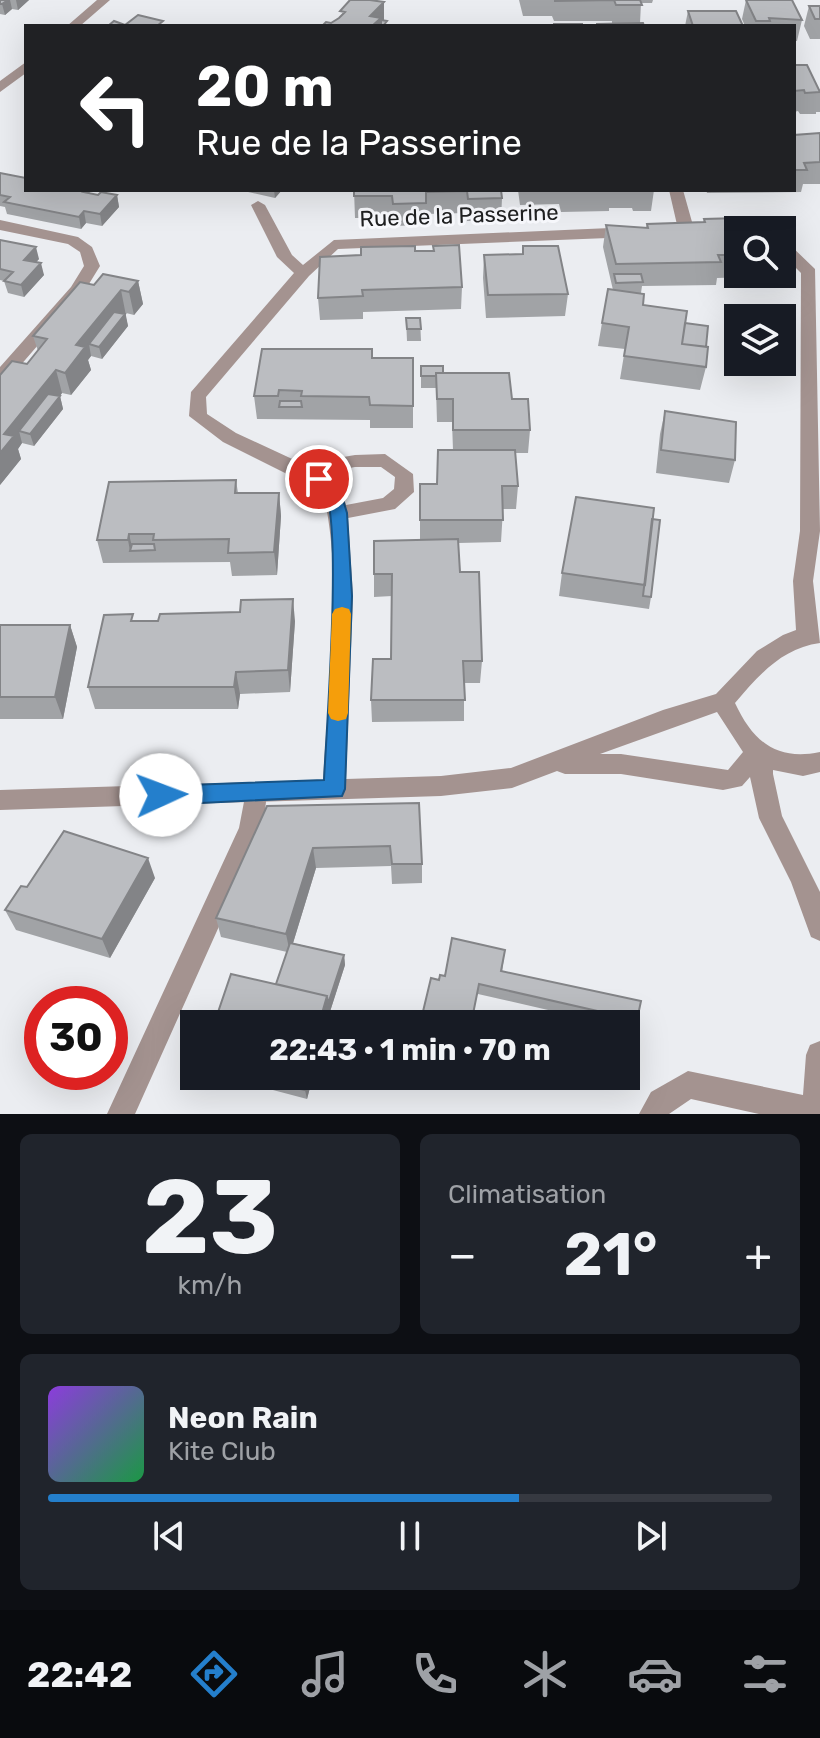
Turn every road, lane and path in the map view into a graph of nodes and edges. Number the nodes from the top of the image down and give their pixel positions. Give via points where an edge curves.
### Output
1 (104, 0) edge
2 (75, 24) edge
3 (24, 68) edge
4 (0, 88) edge
5 (676, 192) edge
6 (258, 205) dead end
7 (0, 225) edge
8 (796, 259) edge
9 (303, 273) junction
10 (0, 378) edge
11 (305, 470) junction
12 (338, 513) junction
13 (815, 536) edge
14 (813, 635) edge
15 (723, 701) junction
16 (760, 753) junction
17 (820, 762) edge
18 (553, 764) junction
19 (334, 789) junction
20 (255, 793) junction
21 (0, 800) edge
22 (820, 929) edge
23 (820, 1055) edge
24 (815, 1113) edge
25 (121, 1114) edge
26 (653, 1114) edge

1 - 2 street
3 - 4 street
5 - 9 street, Rue de la Passerine via 679,229 334,245
6 - 9 street via 285,257
7 - 10 street via 73,240 87,250 92,266
8 - 13 street via 809,272
9 - 11 street, Rue de la Passerine via 197,396 198,416 221,436
11 - 12 street, Rue de la Passerine via 332,488
11 - 12 street via 385,460 404,474 404,492 388,504
12 - 19 street, Rue de la Passerine via 343,596
13 - 14 street via 803,581
14 - 15 street via 766,658
15 - 16 street via 732,726
15 - 18 street
16 - 17 street via 771,762
16 - 18 street via 734,779 723,780 621,764
16 - 22 street via 759,778 768,817 801,876
18 - 19 street via 512,778
19 - 20 street
20 - 21 street
20 - 25 street via 251,828
23 - 24 street
24 - 26 street via 688,1085 661,1102

